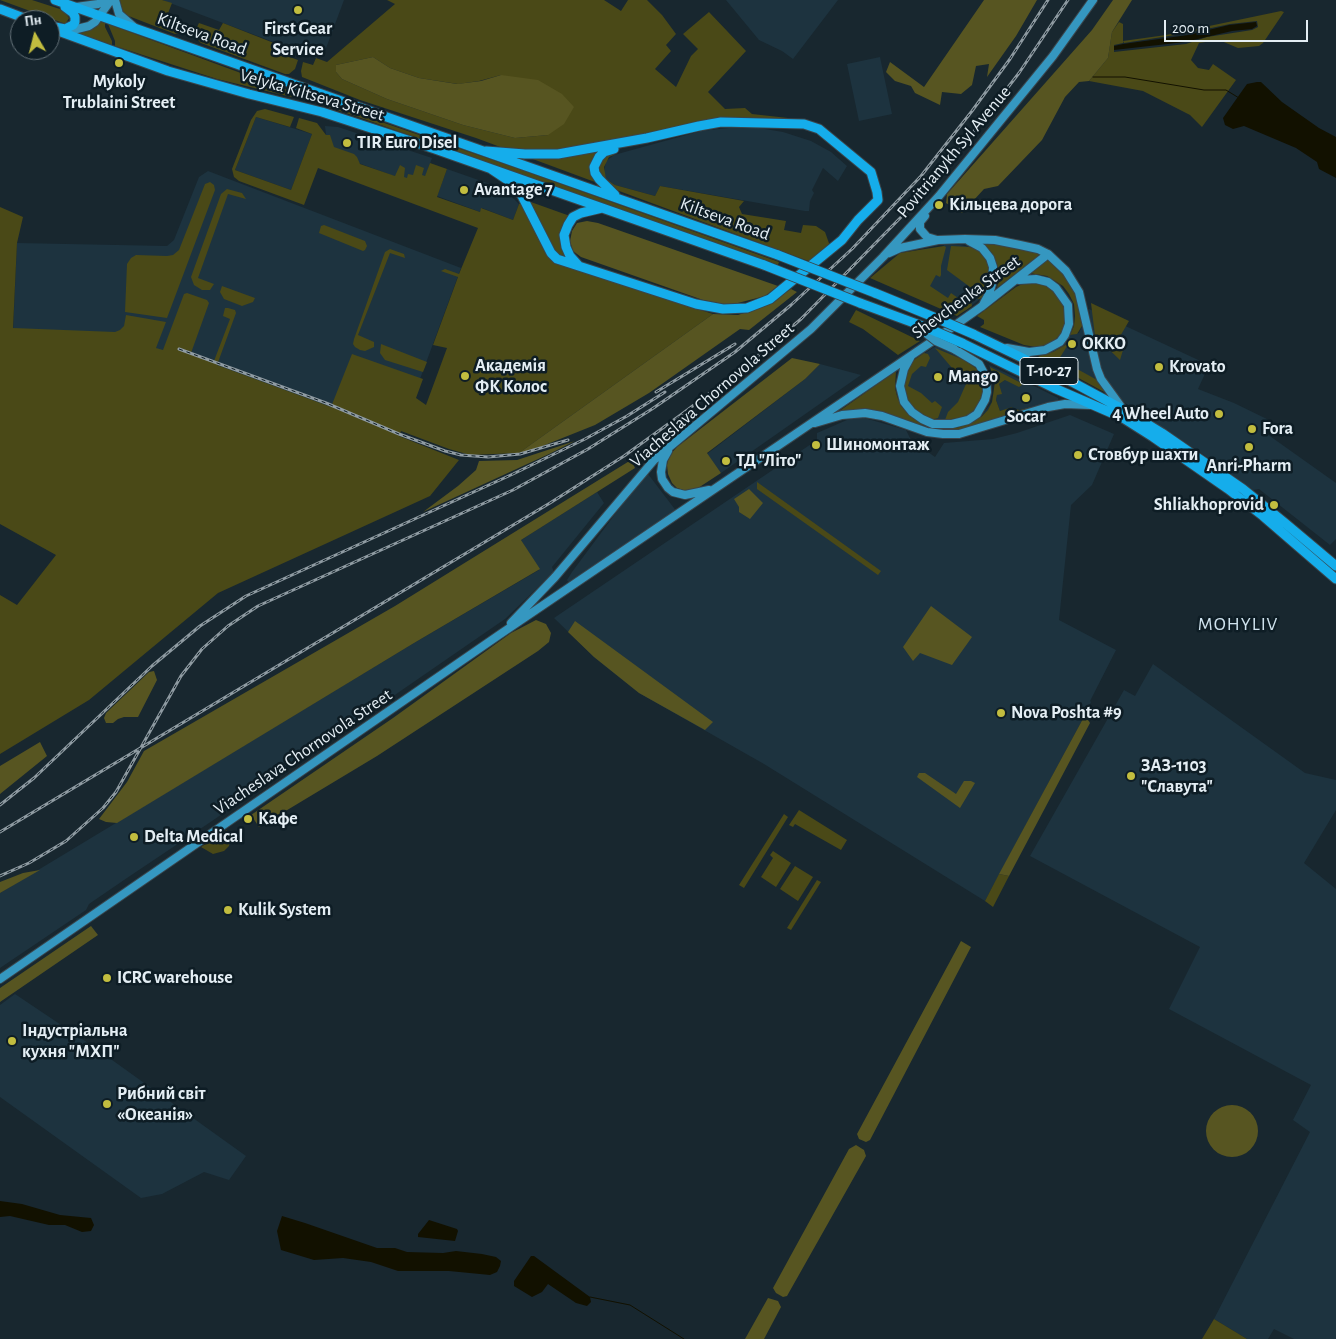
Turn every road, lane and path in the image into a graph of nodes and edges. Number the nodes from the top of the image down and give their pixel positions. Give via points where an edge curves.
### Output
1 (56, 0) edge
2 (105, 0) edge
3 (111, 0) edge
4 (115, 0) edge
5 (1093, 0) edge
6 (76, 7) junction
7 (99, 15) junction
8 (60, 28) edge
9 (65, 28) junction
10 (135, 28) junction
11 (60, 31) edge
12 (647, 138) junction
13 (486, 151) junction
14 (491, 168) junction
15 (940, 196) junction
16 (618, 199) junction
17 (602, 208) junction
18 (965, 239) junction
19 (938, 240) junction
20 (1048, 254) junction
21 (883, 257) junction
22 (764, 265) joint
23 (580, 267) junction
24 (1017, 280) junction
25 (981, 307) junction
26 (827, 314) joint
27 (958, 346) junction
28 (998, 346) junction
29 (912, 354) junction
30 (1101, 407) junction
31 (1123, 410) junction
32 (806, 426) junction
33 (673, 444) junction
34 (717, 488) junction
35 (1336, 566) edge
36 (1336, 579) edge
37 (543, 590) junction
38 (552, 600) junction
39 (499, 635) junction
40 (0, 979) edge

1 - 6 highway, Kiltseva Road / Т-10-27
1 - 9 highway via 76,17 73,25
2 - 6 main road
3 - 7 main road
4 - 10 main road via 119,14
5 - 15 main road, Povitrianykh Syl Avenue via 1053,56
6 - 7 highway, Kiltseva Road / Т-10-27
7 - 9 main road via 95,22 84,28
7 - 10 highway, Kiltseva Road / Т-10-27
8 - 9 highway
10 - 13 highway, Kiltseva Road / Т-10-27
11 - 14 highway, Velyka Kiltseva Street / Т-10-27 via 168,71 322,112
12 - 13 highway via 558,154
12 - 16 highway via 604,152 596,161 595,173
12 - 23 highway via 721,122 810,125 871,172 878,200 830,250 770,299 747,308 723,309 696,304
13 - 16 highway, Kiltseva Road / Т-10-27
14 - 17 highway, Velyka Kiltseva Street / Т-10-27
14 - 23 highway via 521,194 550,253
15 - 19 main road via 920,225 927,237
15 - 21 main road, Povitrianykh Syl Avenue
16 - 28 highway, Kiltseva Road / Т-10-27, bridge via 874,292
17 - 22 highway, Velyka Kiltseva Street / Т-10-27
17 - 23 highway via 573,217 564,235 570,256
18 - 19 main road, Shevchenka Street
18 - 20 main road, Shevchenka Street via 995,240
18 - 25 main road via 982,248 993,268 994,279
19 - 21 main road, Shevchenka Street via 896,249
20 - 24 main road, Shevchenka Street
20 - 31 main road via 1066,271 1079,292 1096,369
21 - 26 main road, Povitrianykh Syl Avenue
22 - 27 highway, Kiltseva Road / Т-10-27, bridge via 914,323
24 - 25 main road, Shevchenka Street
24 - 28 main road via 1036,279 1056,288 1068,304 1069,324 1060,342 1045,350 1021,351
25 - 29 main road, Shevchenka Street
26 - 33 main road, Viacheslava Chornovola Street
27 - 29 main road via 979,364 986,377 987,392 977,414 952,424 933,424 922,419 904,402 900,392 901,379
27 - 30 highway, Kiltseva Road / Т-10-27
28 - 31 highway, Kiltseva Road / Т-10-27
29 - 32 main road, Shevchenka Street
30 - 32 main road via 1082,404 1057,406 959,434 927,432 865,413 842,415
30 - 36 highway, Kiltseva Road / Т-10-27 via 1153,437 1228,489
31 - 35 highway, Kiltseva Road / Т-10-27 via 1243,489
32 - 34 main road, Viacheslava Chornovola Street
33 - 34 main road via 661,465 662,479 668,488 686,495
33 - 37 main road, Viacheslava Chornovola Street via 639,476
34 - 38 main road, Viacheslava Chornovola Street
37 - 38 main road via 543,598
37 - 39 main road, Viacheslava Chornovola Street
38 - 39 main road, Viacheslava Chornovola Street
39 - 40 main road, Viacheslava Chornovola Street

